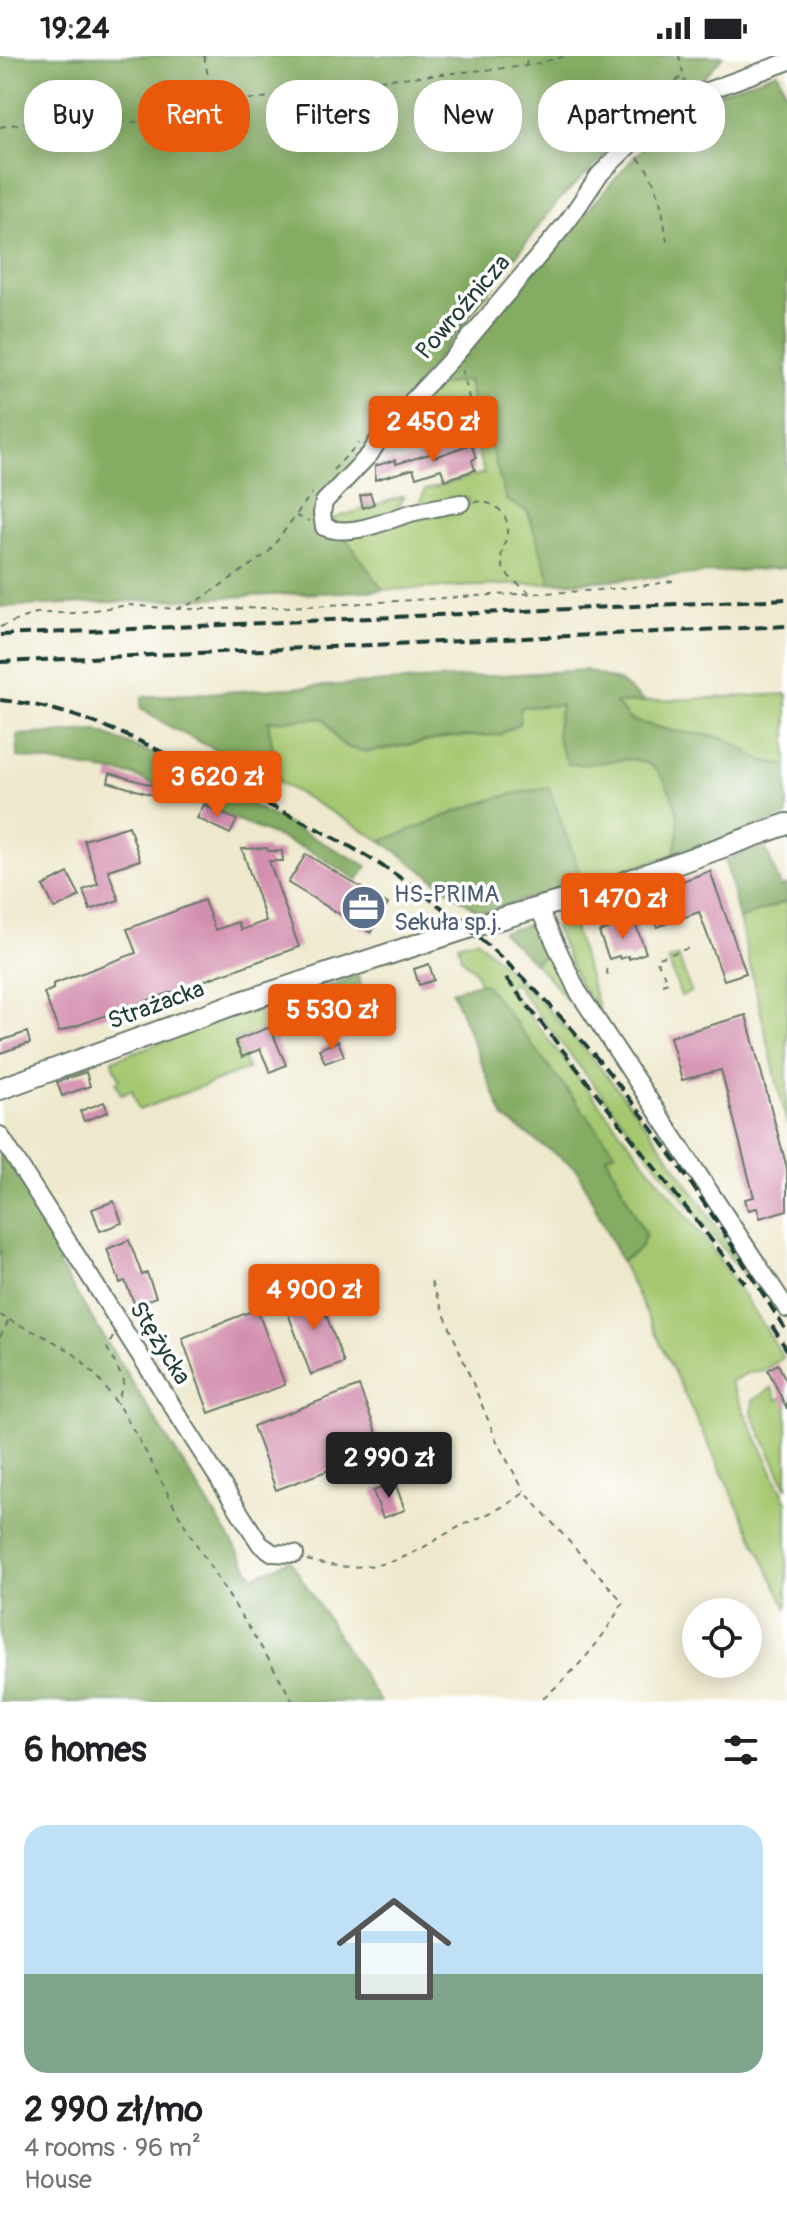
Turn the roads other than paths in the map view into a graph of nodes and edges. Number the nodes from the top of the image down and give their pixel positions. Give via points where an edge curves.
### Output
1 (787, 62) edge
2 (461, 503) road end
3 (787, 824) edge
4 (539, 909) junction
5 (0, 1089) edge
6 (0, 1135) edge
7 (787, 1308) edge
8 (295, 1554) road end

1 - 2 street, Powroźnicza via 671,104 599,175 568,221 324,502 324,527 335,531 382,524
3 - 4 main road, Strażacka
4 - 5 main road, Strażacka via 229,1006
4 - 7 street via 577,990 623,1047
6 - 8 street, Stężycka via 260,1544 273,1553

